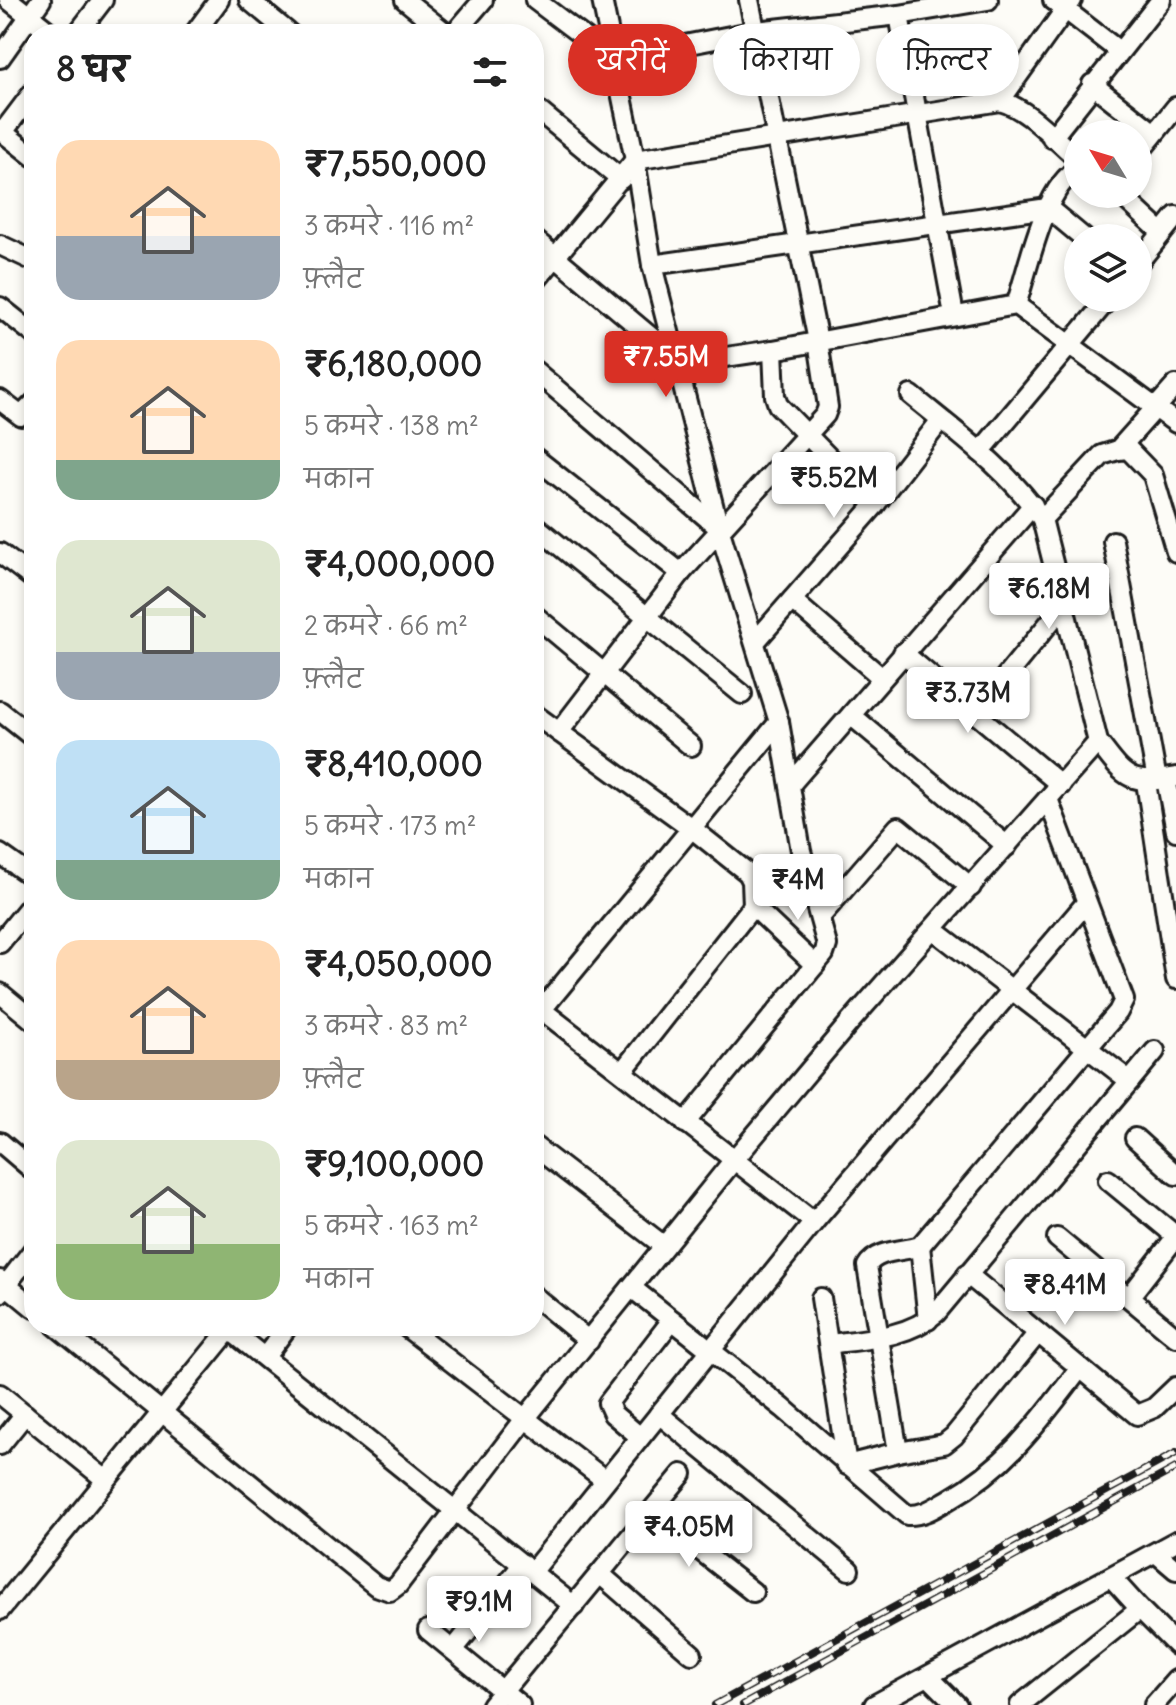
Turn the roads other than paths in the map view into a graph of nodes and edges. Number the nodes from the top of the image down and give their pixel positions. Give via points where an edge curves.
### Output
1 (9, 0) edge
2 (41, 0) edge
3 (103, 0) edge
4 (219, 0) edge
5 (249, 0) edge
6 (405, 0) edge
7 (483, 0) edge
8 (535, 0) edge
9 (602, 0) edge
10 (749, 0) edge
11 (988, 0) edge
12 (1161, 0) edge
13 (1063, 3) edge
14 (899, 15) junction
15 (29, 16) junction
16 (39, 24) edge
17 (85, 24) edge
18 (201, 24) edge
19 (278, 24) edge
20 (435, 24) edge
21 (463, 24) edge
22 (606, 24) edge
23 (754, 24) edge
24 (819, 24) edge
25 (568, 25) edge
26 (1119, 51) junction
27 (0, 58) edge
28 (1092, 84) junction
29 (621, 96) edge
30 (769, 96) edge
31 (1000, 101) junction
32 (24, 104) edge
33 (1176, 107) edge
34 (544, 115) edge
35 (918, 116) junction
36 (2, 131) edge
37 (1154, 133) junction
38 (1152, 136) edge
39 (777, 137) junction
40 (1052, 138) junction
41 (1064, 148) edge
42 (24, 149) edge
43 (635, 160) junction
44 (621, 179) junction
45 (1064, 181) edge
46 (1048, 208) junction
47 (1135, 208) edge
48 (1176, 216) edge
49 (939, 222) junction
50 (1067, 224) edge
51 (1162, 233) junction
52 (797, 242) junction
53 (0, 245) edge
54 (1152, 246) edge
55 (544, 248) edge
56 (24, 256) edge
57 (555, 257) junction
58 (652, 265) junction
59 (544, 271) edge
60 (1016, 305) junction
61 (0, 307) edge
62 (1098, 312) edge
63 (954, 315) junction
64 (24, 326) edge
65 (818, 341) junction
66 (1070, 346) junction
67 (773, 350) junction
68 (679, 364) junction
69 (544, 379) edge
70 (1176, 385) edge
71 (911, 395) dead end
72 (0, 400) edge
73 (1156, 409) junction
74 (24, 413) edge
75 (941, 420) junction
76 (1176, 423) edge
77 (806, 436) junction
78 (1118, 450) junction
79 (980, 452) junction
80 (544, 465) edge
81 (875, 505) junction
82 (1037, 512) junction
83 (719, 528) junction
84 (544, 533) edge
85 (1113, 541) dead end
86 (1176, 552) edge
87 (0, 553) edge
88 (24, 566) edge
89 (681, 573) junction
90 (792, 600) junction
91 (1064, 605) junction
92 (646, 615) junction
93 (544, 623) edge
94 (755, 642) junction
95 (903, 653) junction
96 (605, 675) junction
97 (882, 678) junction
98 (742, 694) dead end
99 (0, 711) edge
100 (975, 714) junction
101 (851, 715) junction
102 (544, 721) edge
103 (779, 722) junction
104 (24, 730) edge
105 (559, 732) junction
106 (1098, 742) junction
107 (691, 746) dead end
108 (1161, 780) edge
109 (790, 785) junction
110 (1055, 792) junction
111 (690, 827) junction
112 (1176, 831) edge
113 (1007, 846) junction
114 (0, 854) edge
115 (24, 871) edge
116 (971, 887) junction
117 (1086, 903) junction
118 (753, 906) junction
119 (24, 913) edge
120 (821, 916) junction
121 (934, 930) junction
122 (0, 943) edge
123 (815, 965) junction
124 (1176, 979) edge
125 (1012, 990) junction
126 (0, 993) edge
127 (544, 1001) edge
128 (24, 1013) edge
129 (544, 1017) edge
130 (1086, 1047) junction
131 (1155, 1051) dead end
132 (622, 1072) junction
133 (1130, 1081) junction
134 (685, 1123) junction
135 (1135, 1138) dead end
136 (0, 1142) edge
137 (544, 1154) edge
138 (733, 1161) junction
139 (24, 1162) edge
140 (1176, 1175) edge
141 (1108, 1180) dead end
142 (814, 1222) junction
143 (1176, 1237) edge
144 (1057, 1238) dead end
145 (664, 1246) junction
146 (920, 1246) junction
147 (24, 1261) edge
148 (967, 1274) junction
149 (2, 1286) edge
150 (632, 1288) junction
151 (1130, 1296) junction
152 (821, 1298) dead end
153 (24, 1301) edge
154 (544, 1304) edge
155 (672, 1320) junction
156 (928, 1320) junction
157 (1038, 1333) junction
158 (68, 1336) edge
159 (221, 1336) edge
160 (237, 1336) edge
161 (281, 1336) edge
162 (418, 1336) edge
163 (1176, 1337) edge
164 (879, 1338) junction
165 (589, 1341) junction
166 (829, 1344) junction
167 (711, 1350) junction
168 (265, 1357) junction
169 (1080, 1368) junction
170 (1176, 1387) edge
171 (0, 1394) edge
172 (160, 1413) junction
173 (25, 1414) junction
174 (659, 1414) junction
175 (524, 1420) junction
176 (640, 1437) junction
177 (0, 1445) edge
178 (898, 1452) junction
179 (847, 1465) junction
180 (682, 1474) dead end
181 (106, 1480) junction
182 (605, 1480) junction
183 (454, 1510) junction
184 (651, 1512) junction
185 (1176, 1541) edge
186 (1156, 1553) junction
187 (528, 1568) junction
188 (849, 1570) dead end
189 (1176, 1570) edge
190 (600, 1574) junction
191 (1111, 1577) junction
192 (753, 1592) dead end
193 (574, 1606) junction
194 (1140, 1609) junction
195 (0, 1610) edge
196 (428, 1630) dead end
197 (1176, 1645) edge
198 (453, 1650) junction
199 (692, 1654) dead end
200 (928, 1676) junction
201 (1176, 1680) edge
202 (497, 1698) edge
203 (520, 1705) edge
204 (874, 1705) edge
205 (957, 1705) edge
206 (1020, 1705) edge
207 (1154, 1705) edge

1 - 15 street
2 - 15 street
3 - 17 street
4 - 18 street
5 - 19 street
6 - 20 street
7 - 21 street
8 - 25 street
9 - 22 street
10 - 23 street
11 - 14 street
12 - 26 street
13 - 26 street
13 - 31 street
14 - 24 street
14 - 35 street
15 - 16 street
15 - 27 street
26 - 28 street
28 - 37 street
28 - 40 street
29 - 43 street
30 - 39 street
31 - 35 street
31 - 40 street
32 - 36 street
33 - 37 street
34 - 44 street
35 - 39 street
35 - 49 street
36 - 42 street
37 - 38 street
39 - 43 street
39 - 52 street
40 - 41 street
43 - 44 street
43 - 58 street
44 - 57 street
45 - 46 street
46 - 49 street
46 - 50 street
46 - 60 street
47 - 51 street
48 - 51 street
49 - 52 street
49 - 63 street
51 - 54 street
52 - 58 street
52 - 65 street
53 - 56 street
55 - 57 street
57 - 59 street
57 - 68 street
58 - 68 street
60 - 63 street
60 - 66 street
61 - 64 street
62 - 66 street
63 - 65 street
65 - 67 street
65 - 77 street via 828,407
66 - 73 street
66 - 79 street
67 - 68 street
67 - 77 street via 778,405
68 - 83 street
69 - 83 street
70 - 73 street
71 - 75 street
72 - 74 street via 21,416
73 - 76 street
73 - 78 street
75 - 79 street
75 - 81 street
77 - 81 street
77 - 83 street
78 - 82 street via 1102,455
78 - 86 street via 1128,449 1153,475
79 - 82 street
80 - 89 street
81 - 90 street
82 - 91 street
82 - 95 street
83 - 89 street
83 - 94 street
84 - 92 street
85 - 108 street
87 - 88 street
89 - 92 street
90 - 94 street
90 - 97 street
91 - 100 street
91 - 106 street
92 - 96 street
92 - 98 street
93 - 96 street
94 - 103 street
95 - 97 street
95 - 100 street
96 - 105 street
96 - 107 street
97 - 101 street
99 - 104 street
100 - 110 street
101 - 109 street
101 - 113 street
102 - 105 street
103 - 109 street
103 - 111 street
105 - 111 street
106 - 108 street via 1120,771
106 - 110 street
108 - 112 street
108 - 124 street
109 - 120 street via 806,873
110 - 113 street
110 - 117 street
111 - 118 street via 748,873
111 - 127 street
113 - 116 street
114 - 115 street
116 - 120 street via 898,827
116 - 121 street
117 - 125 street
117 - 130 street via 1124,1000
118 - 123 street
118 - 132 street
119 - 122 street
120 - 123 street via 827,945
121 - 125 street
121 - 138 street
123 - 134 street
125 - 130 street
125 - 142 street
126 - 128 street
129 - 132 street
130 - 133 street
130 - 146 street
131 - 133 street
132 - 134 street
133 - 148 street
134 - 138 street
135 - 140 street
136 - 139 street
137 - 145 street
138 - 142 street
138 - 145 street
141 - 143 street
142 - 167 street
143 - 151 street
144 - 151 street
145 - 150 street
146 - 156 street
146 - 164 street via 869,1261
147 - 149 street
148 - 156 street
148 - 157 street
149 - 153 street
150 - 155 street
150 - 165 street
151 - 163 street
152 - 166 street
154 - 165 street
155 - 167 street
155 - 176 street via 608,1403
156 - 164 street
157 - 169 street
157 - 178 street via 954,1436 944,1444
158 - 172 street
159 - 172 street
160 - 168 street
161 - 168 street
162 - 175 street
164 - 166 street
164 - 178 street
165 - 175 street
166 - 179 street
167 - 174 street
167 - 179 street
168 - 183 street
169 - 170 street via 1137,1415 1154,1408
169 - 179 street via 1010,1455 962,1492 919,1515 907,1515
171 - 173 street
172 - 181 street
172 - 183 street via 383,1590 398,1585
173 - 177 street
173 - 181 street
174 - 176 street
174 - 188 street
175 - 182 street
175 - 183 street
176 - 182 street
178 - 179 street
180 - 184 street
181 - 195 street
182 - 187 street
183 - 187 street
184 - 190 street
184 - 192 street
185 - 186 street
186 - 189 street
186 - 191 street
187 - 193 street
187 - 198 street
190 - 193 street
190 - 199 street
191 - 194 street
191 - 200 street
193 - 202 street
194 - 197 street
194 - 206 street
196 - 198 street
198 - 202 street
200 - 204 street
200 - 205 street
201 - 207 street
202 - 203 street

